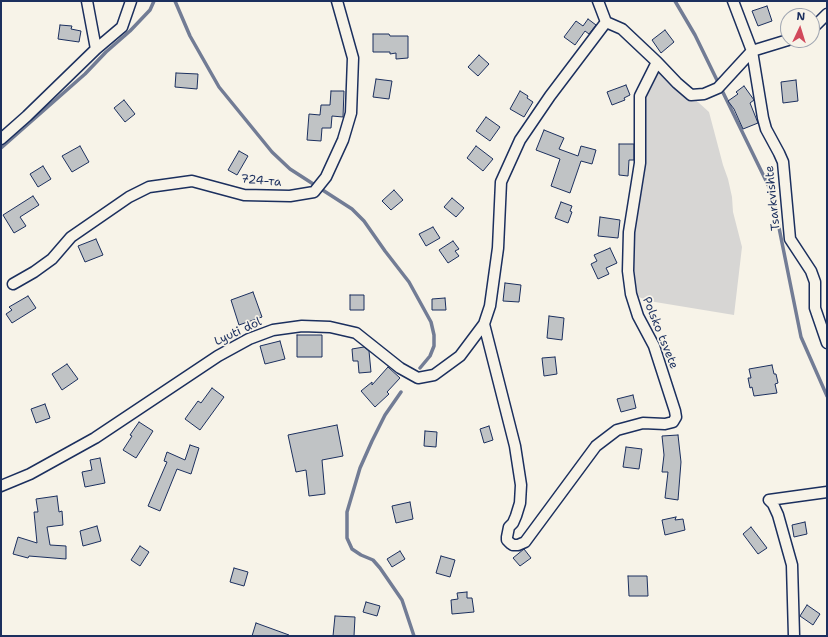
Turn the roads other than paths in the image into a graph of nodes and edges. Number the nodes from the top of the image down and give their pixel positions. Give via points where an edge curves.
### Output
1 (87, 1) edge
2 (131, 1) edge
3 (337, 1) edge
4 (598, 1) edge
5 (733, 1) edge
6 (606, 22) junction
7 (780, 42) edge
8 (96, 49) junction
9 (752, 51) junction
10 (657, 62) junction
11 (1, 139) edge
12 (13, 284) dead end
13 (484, 324) junction
14 (827, 343) edge
15 (1, 486) edge
16 (827, 492) edge
17 (794, 636) edge

1 - 8 street
2 - 8 street via 122,27
3 - 12 street, 724-та via 353,58 351,113 343,140 326,177 314,192 290,196 244,195 192,181 149,187 129,197 71,237 52,259
4 - 6 street
5 - 9 street, Tsarkvishte
6 - 10 street via 622,29
6 - 13 street via 520,140 501,182 498,248 490,306
7 - 9 street
8 - 11 street
9 - 10 street via 718,88 704,94 691,95
9 - 14 street, Tsarkvishte via 766,129 783,162 790,239 811,271 815,282 815,308
10 - 13 street, Polsko tsvete via 640,96 640,163 629,232 628,271 631,294 638,316 654,346 676,417 673,422 666,424 643,423 617,430 596,446 525,542 518,545 510,543 507,537 520,503 521,485 515,446
13 - 15 street, Lyuti dol via 460,356 434,375 418,378 400,368 356,333 330,327 302,326 273,330 249,339 218,356 95,438 30,474
16 - 17 street via 769,500 778,515 792,565

